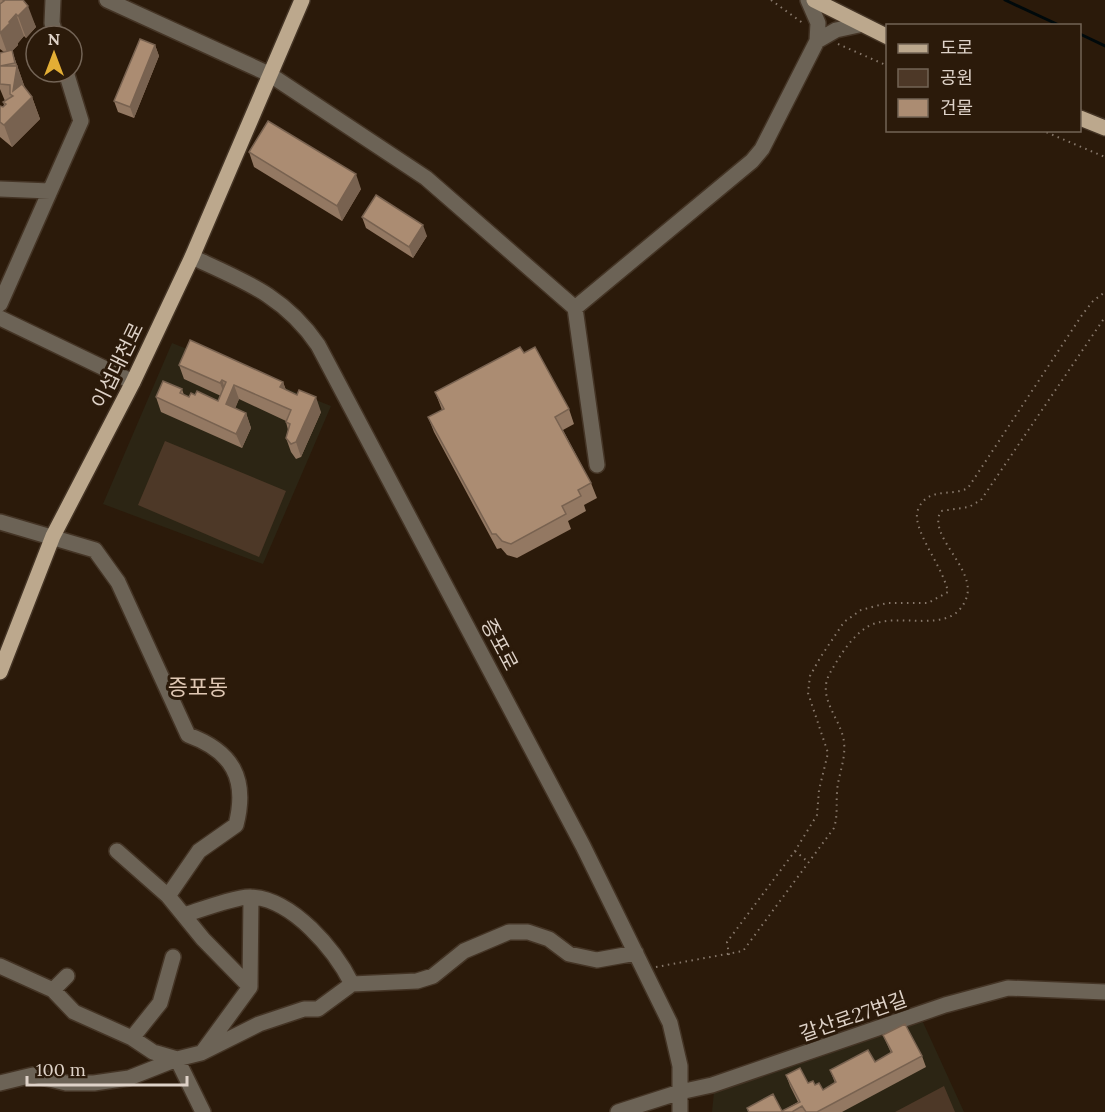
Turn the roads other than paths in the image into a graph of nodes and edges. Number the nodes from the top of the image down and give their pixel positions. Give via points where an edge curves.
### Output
1 (53, 0) edge
2 (107, 0) edge
3 (302, 0) edge
4 (808, 0) edge
5 (814, 0) edge
6 (52, 24) edge
7 (860, 25) junction
8 (886, 36) edge
9 (817, 40) junction
10 (269, 74) junction
11 (70, 84) edge
12 (1081, 118) edge
13 (1105, 128) edge
14 (0, 189) edge
15 (50, 190) junction
16 (192, 257) junction
17 (0, 304) edge
18 (575, 308) junction
19 (0, 318) edge
20 (133, 382) junction
21 (597, 465) dead end
22 (0, 522) edge
23 (53, 536) junction
24 (0, 672) edge
25 (117, 852) dead end
26 (168, 896) junction
27 (251, 897) junction
28 (184, 915) junction
29 (636, 953) junction
30 (173, 957) dead end
31 (0, 966) edge
32 (68, 976) dead end
33 (352, 984) junction
34 (250, 987) junction
35 (53, 990) junction
36 (1105, 992) edge
37 (132, 1038) junction
38 (201, 1053) junction
39 (177, 1059) junction
40 (0, 1083) edge
41 (680, 1092) junction
42 (203, 1112) edge
43 (618, 1112) edge
44 (680, 1112) edge

1 - 6 street
2 - 10 street
3 - 10 main road, 이섭대천로
4 - 9 street via 819,23
5 - 7 main road
7 - 8 main road
7 - 9 street via 836,30
9 - 18 street via 762,149 752,161
10 - 16 main road, 이섭대천로
10 - 18 street via 426,178
11 - 15 street via 81,121
12 - 13 main road
14 - 15 street
15 - 17 street
16 - 20 main road, 이섭대천로
16 - 29 street, 증포로 via 273,297 306,327 318,345 584,846
18 - 21 street
19 - 20 street
20 - 23 main road, 이섭대천로
22 - 23 street
23 - 24 main road, 이섭대천로
23 - 26 street via 95,550 118,582 188,735 210,743 231,762 242,801 236,825 199,851
25 - 26 street
26 - 28 street
27 - 28 street
27 - 33 street via 284,906 326,944
27 - 34 street
28 - 34 street
29 - 33 street via 597,960 569,954 549,939 528,932 509,932 464,951 433,976 417,981
29 - 41 street, 증포로 via 677,1045
30 - 37 street via 160,1003
31 - 35 street
32 - 35 street
33 - 38 street via 318,1009 304,1009 260,1024
34 - 38 street
35 - 37 street via 74,1012
36 - 41 street, 갈산로27번길 via 1008,988
37 - 39 street via 153,1052
38 - 39 street
39 - 40 street via 129,1078 94,1083 66,1083 33,1075
39 - 42 street
41 - 43 street, 갈산로27번길
41 - 44 street, 증포로

